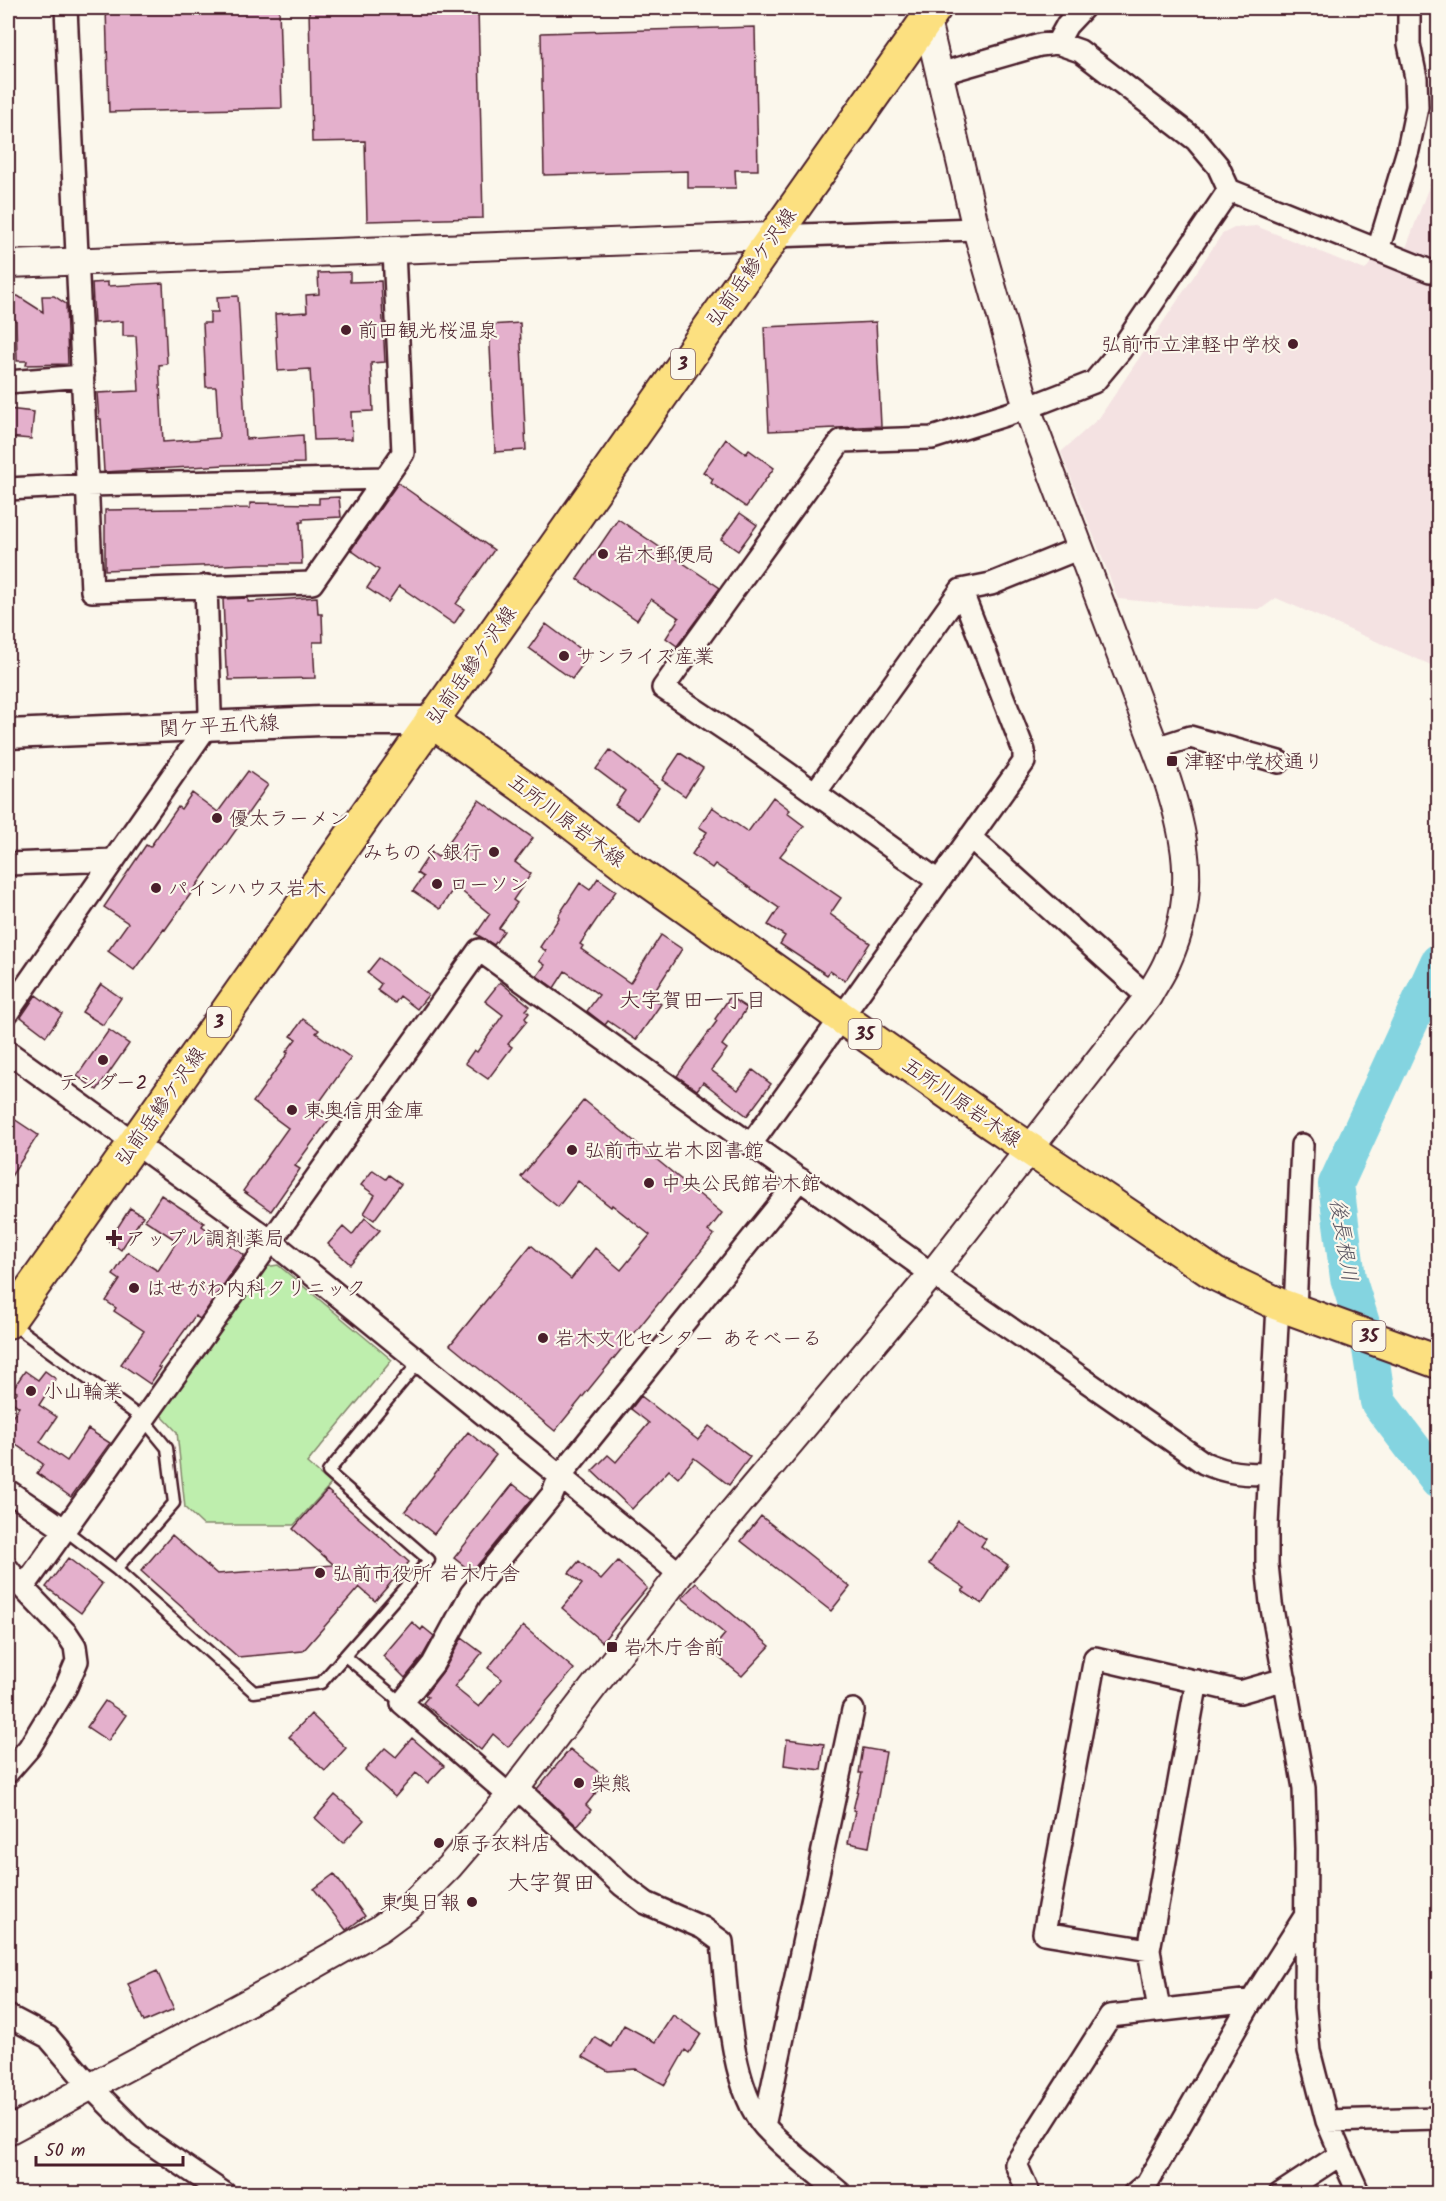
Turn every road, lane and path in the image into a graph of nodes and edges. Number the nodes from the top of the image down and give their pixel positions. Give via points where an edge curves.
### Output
1 (66, 8) edge
2 (1083, 8) edge
3 (1409, 8) edge
4 (929, 11) edge
5 (1057, 44) junction
6 (939, 74) junction
7 (1228, 190) junction
8 (976, 229) junction
9 (773, 236) junction
10 (394, 250) junction
11 (1378, 250) junction
12 (79, 261) junction
13 (8, 264) edge
14 (1432, 274) dead end
15 (83, 376) junction
16 (8, 382) edge
17 (1027, 408) junction
18 (386, 478) junction
19 (87, 485) junction
20 (8, 489) edge
21 (1080, 548) junction
22 (206, 586) junction
23 (962, 590) junction
24 (431, 721) junction
25 (207, 726) junction
26 (8, 734) edge
27 (1156, 748) junction
28 (1279, 762) dead end
29 (815, 793) junction
30 (970, 837) junction
31 (114, 860) junction
32 (8, 864) edge
33 (938, 881) junction
34 (1148, 997) junction
35 (8, 1012) edge
36 (842, 1018) junction
37 (8, 1052) edge
38 (135, 1142) junction
39 (751, 1144) junction
40 (1302, 1145) dead end
41 (1030, 1149) junction
42 (800, 1179) junction
43 (271, 1241) junction
44 (932, 1274) junction
45 (1297, 1310) junction
46 (8, 1322) edge
47 (1430, 1359) edge
48 (419, 1362) junction
49 (144, 1420) junction
50 (1270, 1473) junction
51 (560, 1476) junction
52 (8, 1491) edge
53 (65, 1530) junction
54 (8, 1569) edge
55 (116, 1569) junction
56 (680, 1574) junction
57 (23, 1588) junction
58 (345, 1656) junction
59 (1285, 1679) junction
60 (1197, 1682) junction
61 (402, 1703) junction
62 (853, 1710) dead end
63 (8, 1772) edge
64 (513, 1792) junction
65 (1305, 1917) junction
66 (1149, 1950) junction
67 (1252, 2000) junction
68 (1159, 2010) junction
69 (8, 2016) edge
70 (91, 2086) junction
71 (1438, 2118) edge
72 (1327, 2121) junction
73 (764, 2126) junction
74 (8, 2131) edge
75 (1341, 2154) junction
76 (225, 2193) edge
77 (841, 2193) edge
78 (1029, 2193) edge
79 (1134, 2193) edge
80 (1280, 2193) edge
81 (1359, 2193) edge

1 - 12 street
2 - 5 street via 1067,25
3 - 11 street via 1417,107
4 - 6 street
4 - 9 main road, 弘前岳鰺ケ沢線 / 3
5 - 6 street via 1040,45
5 - 7 street via 1080,51 1196,140 1218,166
6 - 8 street
7 - 11 street
7 - 17 street via 1120,351 1094,382
8 - 9 street
8 - 17 street
9 - 10 street
9 - 24 main road, 弘前岳鰺ケ沢線 / 3
10 - 12 street
10 - 18 street via 404,453
11 - 14 street
12 - 13 street
12 - 15 street
15 - 16 street
15 - 19 street
17 - 21 street
17 - 29 street via 932,438 842,441 663,688
18 - 19 street
18 - 22 street via 312,583
19 - 20 street
19 - 22 street via 92,591
21 - 23 street via 991,584
21 - 27 street
22 - 25 street via 210,711
23 - 29 street
23 - 30 street via 1024,752 1024,762
24 - 25 main road, 関ケ平五代線
24 - 36 main road, 五所川原岩木線 / 35
24 - 38 main road, 弘前岳鰺ケ沢線 / 3
25 - 26 main road, 関ケ平五代線
25 - 31 street
27 - 28 street via 1190,737
27 - 34 street via 1184,837 1186,897 1168,960
29 - 33 street
30 - 33 street
30 - 34 street
31 - 32 street
31 - 35 street
33 - 36 street
34 - 41 street
36 - 39 street
36 - 41 main road, 五所川原岩木線 / 35
37 - 38 street
38 - 43 street
38 - 46 main road, 弘前岳鰺ケ沢線 / 3
39 - 42 street
39 - 43 street via 478,950
40 - 45 street
41 - 44 street
41 - 45 main road, 五所川原岩木線 / 35 via 1215,1274
42 - 44 street
42 - 51 street
43 - 48 street
43 - 49 street
44 - 50 street via 1204,1463 1225,1472
44 - 56 street
45 - 47 main road, 五所川原岩木線 / 35
45 - 50 street
46 - 49 lane
48 - 51 street
48 - 58 lane via 328,1472 429,1560
49 - 53 street
49 - 55 lane via 167,1448 174,1503
50 - 59 street via 1267,1564
51 - 56 street
51 - 61 street via 552,1495 471,1594 433,1664
52 - 53 street
53 - 55 lane
53 - 57 street
54 - 57 street
55 - 58 lane via 254,1692 321,1683
56 - 64 street
57 - 63 street via 67,1634 75,1646 77,1661 29,1748
58 - 61 lane
59 - 60 street via 1240,1692
59 - 65 street via 1304,1788
60 - 66 street
60 - 66 street via 1095,1658 1044,1933
61 - 64 street
62 - 73 street
64 - 70 street via 449,1867 410,1906 379,1929
64 - 73 street via 646,1904 703,1928 722,1942 738,2072
65 - 67 street
65 - 72 street via 1307,2029
66 - 68 street
67 - 68 street
67 - 79 street via 1147,2183
68 - 78 street via 1110,2016 1016,2164
69 - 70 street via 48,2037
70 - 74 street
70 - 76 street via 140,2136
71 - 72 street
72 - 75 street
73 - 77 street
75 - 80 street
75 - 81 street

